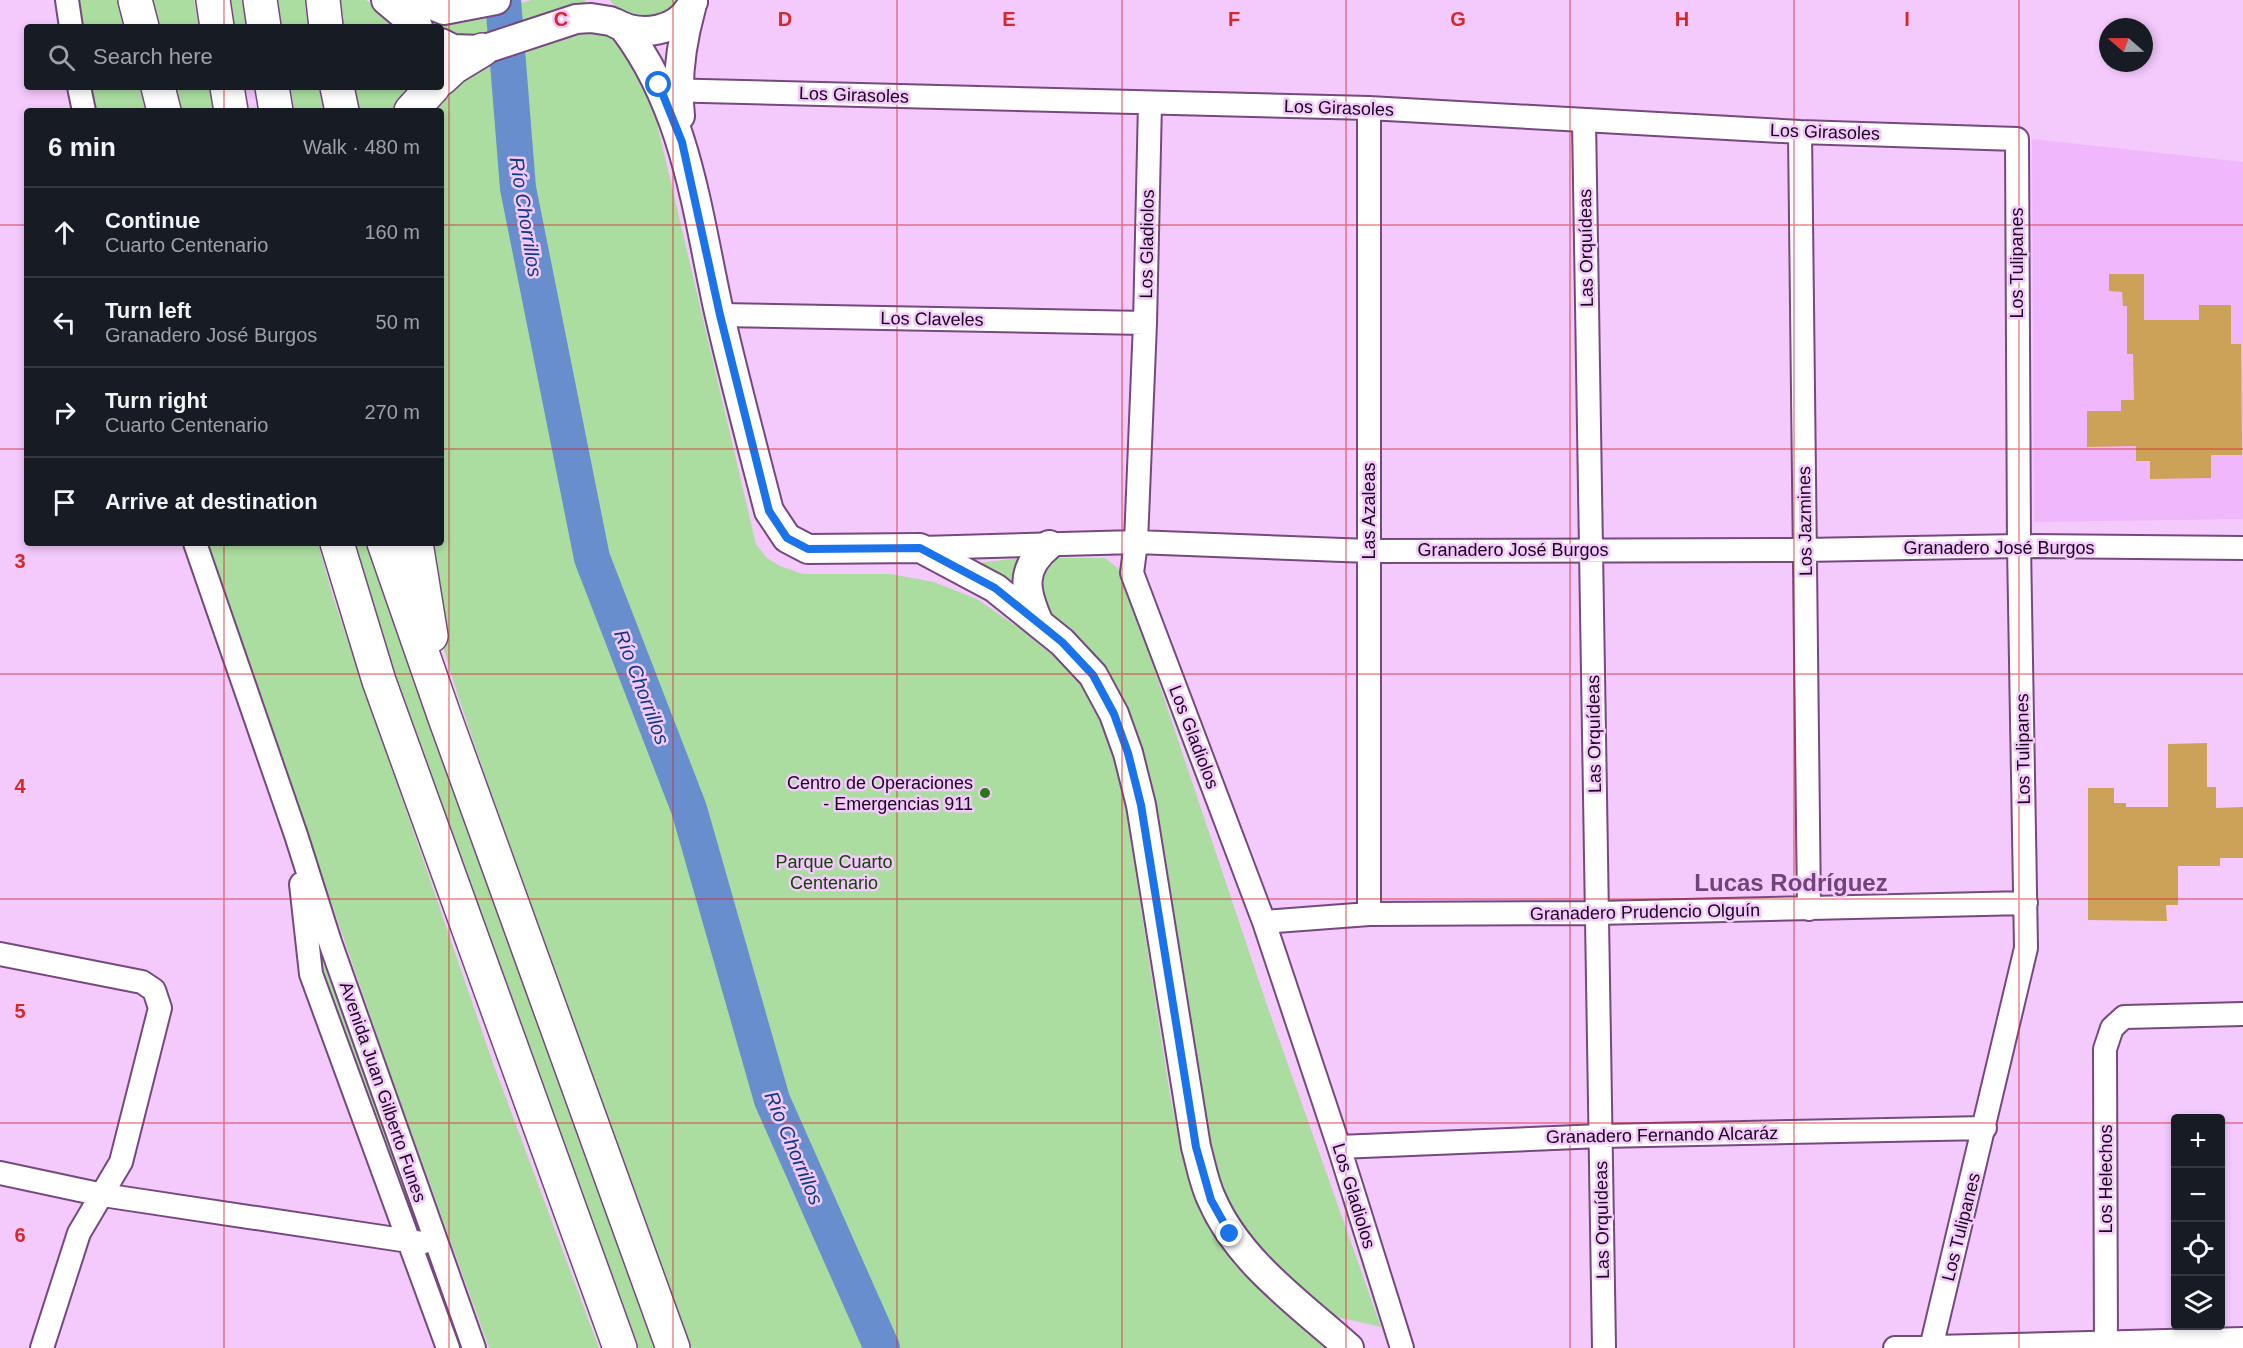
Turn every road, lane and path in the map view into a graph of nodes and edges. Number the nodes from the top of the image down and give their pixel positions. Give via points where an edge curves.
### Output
1 (67, 0) edge
2 (135, 0) edge
3 (213, 0) edge
4 (260, 0) edge
5 (323, 0) edge
6 (386, 0) edge
7 (420, 0) edge
8 (490, 2) edge
9 (692, 4) edge
10 (601, 17) edge
11 (71, 24) edge
12 (141, 24) edge
13 (217, 24) edge
14 (264, 24) edge
15 (326, 24) edge
16 (414, 24) edge
17 (444, 45) edge
18 (482, 50) junction
19 (444, 76) edge
20 (80, 90) edge
21 (159, 90) edge
22 (228, 90) edge
23 (272, 90) edge
24 (338, 90) edge
25 (430, 90) edge
26 (670, 90) junction
27 (1150, 103) junction
28 (83, 108) edge
29 (163, 108) edge
30 (230, 108) edge
31 (276, 108) edge
32 (341, 108) edge
33 (414, 108) edge
34 (1369, 108) junction
35 (1584, 120) junction
36 (1800, 132) junction
37 (2017, 139) joint
38 (720, 315) junction
39 (1145, 323) junction
40 (1136, 542) junction
41 (1049, 545) junction
42 (196, 546) edge
43 (385, 546) edge
44 (416, 546) edge
45 (2019, 546) junction
46 (920, 548) junction
47 (2243, 548) edge
48 (1591, 550) junction
49 (1805, 550) junction
50 (338, 551) edge
51 (1369, 551) junction
52 (1038, 623) junction
53 (444, 718) junction
54 (296, 835) junction
55 (2026, 903) junction
56 (1809, 909) junction
57 (1597, 913) junction
58 (1369, 914) junction
59 (1264, 922) junction
60 (0, 954) edge
61 (2243, 1014) edge
62 (1985, 1128) junction
63 (1601, 1136) junction
64 (1339, 1147) junction
65 (0, 1173) edge
66 (103, 1195) junction
67 (409, 1240) junction
68 (438, 1246) junction
69 (2243, 1339) edge
70 (2106, 1346) edge
71 (42, 1348) edge
72 (448, 1348) edge
73 (474, 1348) edge
74 (620, 1348) edge
75 (673, 1348) edge
76 (1349, 1348) edge
77 (1402, 1348) edge
78 (1604, 1348) edge
79 (1895, 1348) edge
80 (1931, 1348) edge

1 - 11 street
2 - 12 highway
3 - 13 highway
4 - 14 highway
5 - 15 highway
6 - 16 main road
7 - 8 main road via 444,10
9 - 10 main road via 672,24 656,31 640,32
9 - 26 main road
10 - 18 main road
10 - 26 main road via 641,51
17 - 18 main road via 453,50
18 - 19 highway
20 - 28 street
21 - 29 highway
22 - 30 highway
23 - 31 highway
24 - 32 highway
25 - 33 highway
26 - 27 street, Los Girasoles
26 - 38 main road
27 - 34 street, Los Girasoles
27 - 39 street, Los Gladiolos
34 - 35 street, Los Girasoles
34 - 51 street, Las Azaleas
35 - 36 street, Los Girasoles
35 - 48 street, Las Orquídeas
36 - 37 street, Los Girasoles
36 - 49 street, Los Jazmines
37 - 45 street, Los Tulipanes
38 - 39 street, Los Claveles
38 - 46 main road, Granadero José Burgos via 769,511 787,538 808,549
39 - 40 street, Los Gladiolos
40 - 41 street, Granadero José Burgos
40 - 51 street, Granadero José Burgos
40 - 59 street, Los Gladiolos via 1132,573
41 - 46 street, Granadero José Burgos
41 - 52 main road via 1032,562 1027,576 1027,593
42 - 54 street, Avenida Juan Gilberto Funes
43 - 53 highway
44 - 53 highway
45 - 47 street, Granadero José Burgos
45 - 49 street, Granadero José Burgos
45 - 55 street, Los Tulipanes
46 - 52 main road via 995,588
48 - 49 street, Granadero José Burgos
48 - 51 street, Granadero José Burgos
48 - 57 street, Las Orquídeas
49 - 56 street, Los Jazmines
50 - 74 highway via 379,681
51 - 58 street, Las Azaleas
52 - 76 main road via 1093,675 1114,714 1128,753 1141,805 1196,1147 1211,1200 1230,1234 1262,1271
53 - 75 highway
54 - 67 street, Avenida Juan Gilberto Funes via 311,974
54 - 68 street, Avenida Juan Gilberto Funes
55 - 56 street, Granadero Prudencio Olguín
55 - 62 street, Los Tulipanes via 2026,948
56 - 57 street, Granadero Prudencio Olguín
57 - 58 street, Granadero Prudencio Olguín
57 - 63 street, Las Orquídeas
58 - 59 street, Granadero Prudencio Olguín
59 - 64 street, Los Gladiolos
60 - 66 street via 142,982 154,990 160,1008 121,1162
61 - 70 street, Los Helechos via 2124,1017 2112,1028 2105,1049
62 - 63 street, Granadero Fernando Alcaráz
62 - 80 street, Los Tulipanes
63 - 64 street, Granadero Fernando Alcaráz
63 - 78 street, Las Orquídeas
64 - 77 street, Los Gladiolos
65 - 66 street
66 - 67 street
66 - 71 street via 79,1233
67 - 68 street
67 - 72 street, Avenida Juan Gilberto Funes
68 - 73 street, Avenida Juan Gilberto Funes
69 - 70 street
70 - 80 street
79 - 80 street

